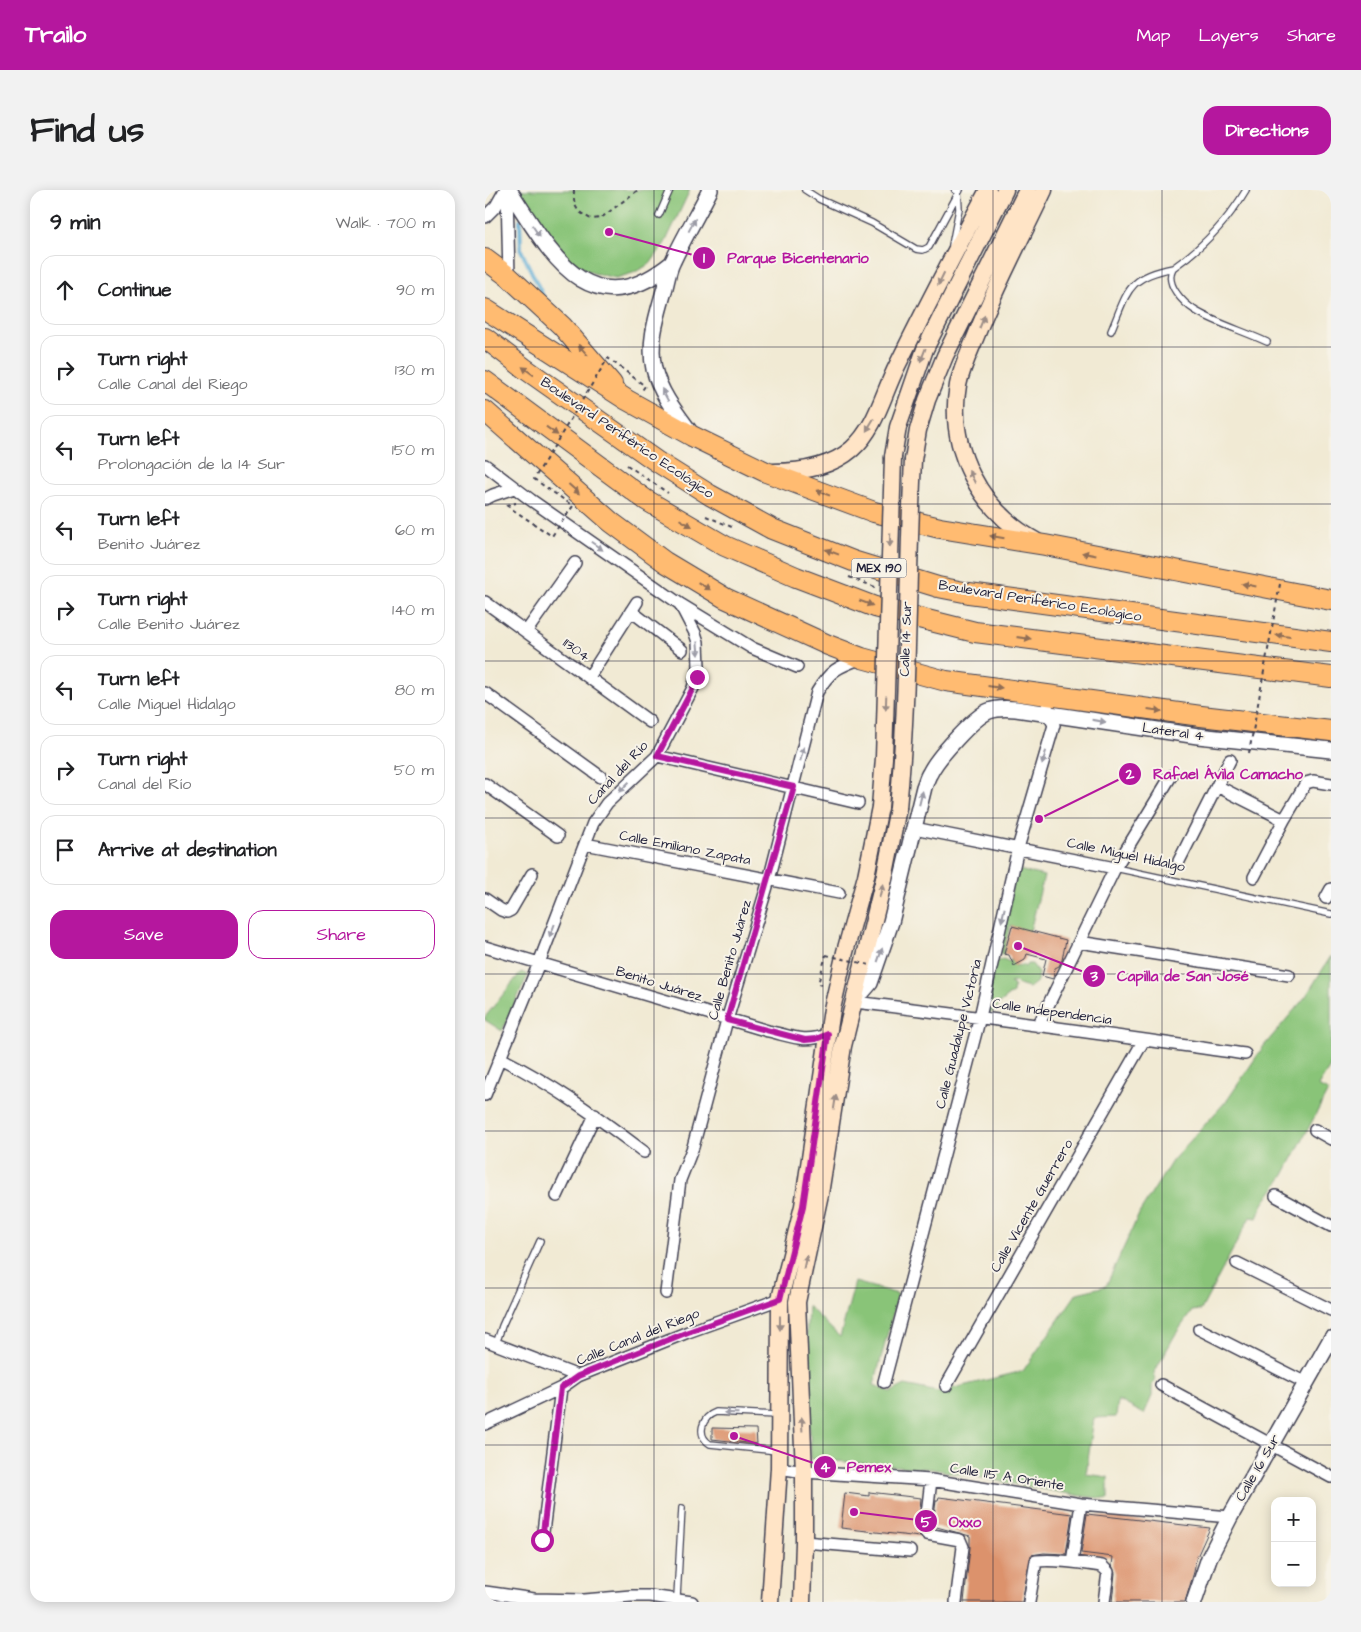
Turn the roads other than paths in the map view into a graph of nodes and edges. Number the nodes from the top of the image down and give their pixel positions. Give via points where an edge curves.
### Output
1 (507, 190) edge
2 (670, 190) edge
3 (710, 190) edge
4 (805, 190) edge
5 (999, 190) edge
6 (1044, 190) edge
7 (1246, 190) edge
8 (958, 191) edge
9 (1024, 195) edge
10 (659, 215) dead end
11 (485, 217) edge
12 (485, 259) edge
13 (950, 261) junction
14 (672, 263) junction
15 (1173, 268) junction
16 (509, 277) junction
17 (485, 308) edge
18 (1111, 331) dead end
19 (485, 338) edge
20 (1267, 342) dead end
21 (485, 381) edge
22 (634, 396) junction
23 (485, 410) edge
24 (693, 436) junction
25 (485, 466) edge
26 (766, 472) junction
27 (514, 488) junction
28 (485, 500) edge
29 (1045, 545) junction
30 (575, 563) dead end
31 (1331, 600) edge
32 (485, 602) edge
33 (680, 604) junction
34 (527, 632) junction
35 (1331, 642) edge
36 (682, 650) dead end
37 (862, 658) junction
38 (797, 667) dead end
39 (589, 677) junction
40 (1331, 677) edge
41 (485, 692) edge
42 (1047, 703) junction
43 (1201, 716) junction
44 (650, 722) dead end
45 (1331, 731) edge
46 (1198, 736) junction
47 (1331, 750) edge
48 (657, 756) junction
49 (1230, 760) dead end
50 (1171, 776) dead end
51 (601, 777) dead end
52 (485, 784) edge
53 (1331, 784) edge
54 (1217, 786) junction
55 (794, 787) junction
56 (858, 803) dead end
57 (1284, 820) junction
58 (914, 828) junction
59 (558, 836) dead end
60 (585, 844) junction
61 (1018, 848) junction
62 (1179, 861) dead end
63 (1115, 868) junction
64 (532, 874) dead end
65 (1254, 877) dead end
66 (769, 880) junction
67 (839, 893) dead end
68 (485, 899) edge
69 (1331, 914) edge
70 (1079, 942) junction
71 (485, 947) edge
72 (539, 963) junction
73 (1289, 975) dead end
74 (855, 998) junction
75 (980, 1017) junction
76 (727, 1020) junction
77 (1038, 1026) junction
78 (828, 1034) junction
79 (1144, 1040) junction
80 (1245, 1054) dead end
81 (500, 1058) junction
82 (485, 1095) edge
83 (595, 1115) junction
84 (1315, 1130) dead end
85 (1331, 1139) edge
86 (644, 1152) dead end
87 (557, 1196) dead end
88 (1276, 1196) dead end
89 (1331, 1226) edge
90 (541, 1240) dead end
91 (1237, 1263) dead end
92 (666, 1293) dead end
93 (780, 1299) junction
94 (1331, 1310) edge
95 (1199, 1329) dead end
96 (1331, 1339) edge
97 (485, 1340) edge
98 (496, 1344) junction
99 (578, 1376) junction
100 (884, 1382) dead end
101 (1306, 1383) junction
102 (1161, 1385) dead end
103 (946, 1386) dead end
104 (561, 1388) junction
105 (779, 1415) junction
106 (485, 1424) edge
107 (1272, 1445) junction
108 (779, 1452) junction
109 (779, 1468) junction
110 (804, 1472) junction
111 (1331, 1478) edge
112 (931, 1480) junction
113 (1081, 1504) junction
114 (682, 1508) dead end
115 (1230, 1517) junction
116 (542, 1540) dead end
117 (804, 1542) junction
118 (910, 1552) dead end
119 (1072, 1562) junction
120 (485, 1592) edge
121 (499, 1598) edge
122 (678, 1600) junction
123 (1199, 1600) edge
124 (584, 1601) edge
125 (692, 1602) edge
126 (770, 1602) edge
127 (802, 1602) edge
128 (956, 1602) edge
129 (1029, 1602) edge
130 (1104, 1602) edge

1 - 11 street
1 -> 14 street via 551,252 586,283 609,288 626,286 650,278
1 - 16 street
2 - 10 lane
14 -> 3 street
4 - 8 lane via 920,250 929,247
5 - 13 main road
5 -> 78 main road, Calle 14 Sur, bridge via 925,349 898,427 893,457 884,749 879,807
29 -> 6 main road via 1021,533 985,499 967,465 956,416 962,372 987,310
7 - 15 lane via 1208,240
8 - 13 lane via 959,209
74 -> 9 main road, Calle 14 Sur, bridge via 867,960 898,808 903,760 909,545 917,430 945,356
12 - 16 highway
13 -> 26 main road via 877,412 859,442 825,465 795,472
24 -> 14 street via 661,386 652,353 655,320
15 - 18 lane via 1136,280
15 - 20 lane via 1170,280 1185,303 1197,312
22 -> 16 highway
17 - 22 highway
35 -> 19 highway, Boulevard Periférico Ecológico / MEX 190 via 969,593 853,561 772,529 710,495 656,461
21 -> 40 highway, MEX 190 via 646,500 725,546 875,607 975,632
22 - 24 highway
23 -> 37 highway via 611,522 665,562 725,598
24 - 26 highway
25 - 27 street
29 -> 26 highway via 940,528 874,512
27 - 28 street
27 -> 33 street
31 -> 29 highway
30 - 34 street
32 - 34 street, 11304
33 - 38 street via 752,648
33 -> 48 street, Canal del Río via 695,633 699,667 693,688
34 - 39 street, 11304
36 - 39 street via 634,606
37 -> 42 highway
55 -> 37 street, Calle Benito Juárez via 817,692 827,676 837,668
39 - 44 street, 11304
41 - 51 street
42 -> 43 highway
42 -> 46 street, Lateral 4
58 -> 42 street, Lateral 4 via 929,773 981,715 990,710
42 -> 61 street, Calle Guadalupe Victoria via 1053,725
43 - 45 highway
43 - 46 street
46 - 47 street, Lateral 4
48 - 55 street
48 -> 60 street, Canal del Río via 604,807
49 - 54 street
50 - 63 street
52 - 59 street
53 - 57 street via 1306,783
54 - 57 street
54 - 62 street
55 - 56 street
55 - 66 street, Calle Benito Juárez
57 - 65 street
58 - 61 street, Calle Miguel Hidalgo
74 -> 58 street, Lateral 4 via 870,983 891,922
60 - 66 street, Calle Emiliano Zapata
60 -> 72 street, Canal del Río
61 - 63 street, Calle Miguel Hidalgo
61 -> 75 street, Calle Guadalupe Victoria
63 - 69 lane, Calle Miguel Hidalgo
63 - 70 street
64 - 68 street via 511,910 501,910
66 - 67 street, Calle Emiliano Zapata
66 - 76 street, Calle Benito Juárez
70 - 73 street
70 - 77 street
71 - 72 street, Benito Juárez
72 - 76 street, Benito Juárez
72 - 81 street, Canal del Río
74 - 75 street, Calle Independencia
110 -> 74 main road, Calle 14 Sur via 797,1302 820,1194 843,1046
75 - 77 street, Calle Independencia
75 - 100 street, Calle Guadalupe Victoria
76 - 78 street, Benito Juárez via 805,1040
76 - 92 street, Calle Benito Juárez via 693,1147 680,1180
77 - 79 street, Calle Independencia
78 - 93 main road, Calle 14 Sur via 803,1206
79 - 80 street, Calle Independencia
79 - 103 street, Calle Vicente Guerrero
81 - 82 street, Canal del Río
81 - 83 street
83 - 86 street
83 - 87 street
84 - 85 street
88 - 89 street
90 - 98 lane
91 - 94 street
93 - 99 street, Calle Canal del Riego
93 -> 105 main road, Calle 14 Sur
95 - 101 street
96 - 101 street, Calle 16 Sur
97 - 98 street
98 - 99 street
99 - 104 street, Calle Canal del Riego
101 - 107 street, Calle 16 Sur
102 - 107 street
104 - 106 street, Calle Canal del Riego
104 - 116 street
105 - 108 main road, Calle 14 Sur
105 -> 108 lane via 716,1412 705,1418 702,1425 702,1433 710,1444
107 - 111 street
107 - 115 street, Calle 16 Sur
108 - 109 main road, Calle 14 Sur
109 - 110 street, Calle 115 A Oriente
109 - 126 main road, Calle 14 Sur
110 - 112 street, Calle 115 A Oriente
110 - 117 main road, Calle 14 Sur
112 - 113 street, Calle 115 A Oriente
112 - 128 street via 925,1531 960,1540 963,1547
113 - 115 street, Calle 115 A Oriente
113 - 119 street
114 - 122 lane
115 - 123 street, Calle 16 Sur via 1209,1558
117 - 118 street
117 - 127 main road, Calle 14 Sur
119 - 129 street via 1036,1561
119 - 130 street via 1106,1568
120 - 121 street
121 - 124 street
122 - 124 street via 631,1596
122 - 125 street

